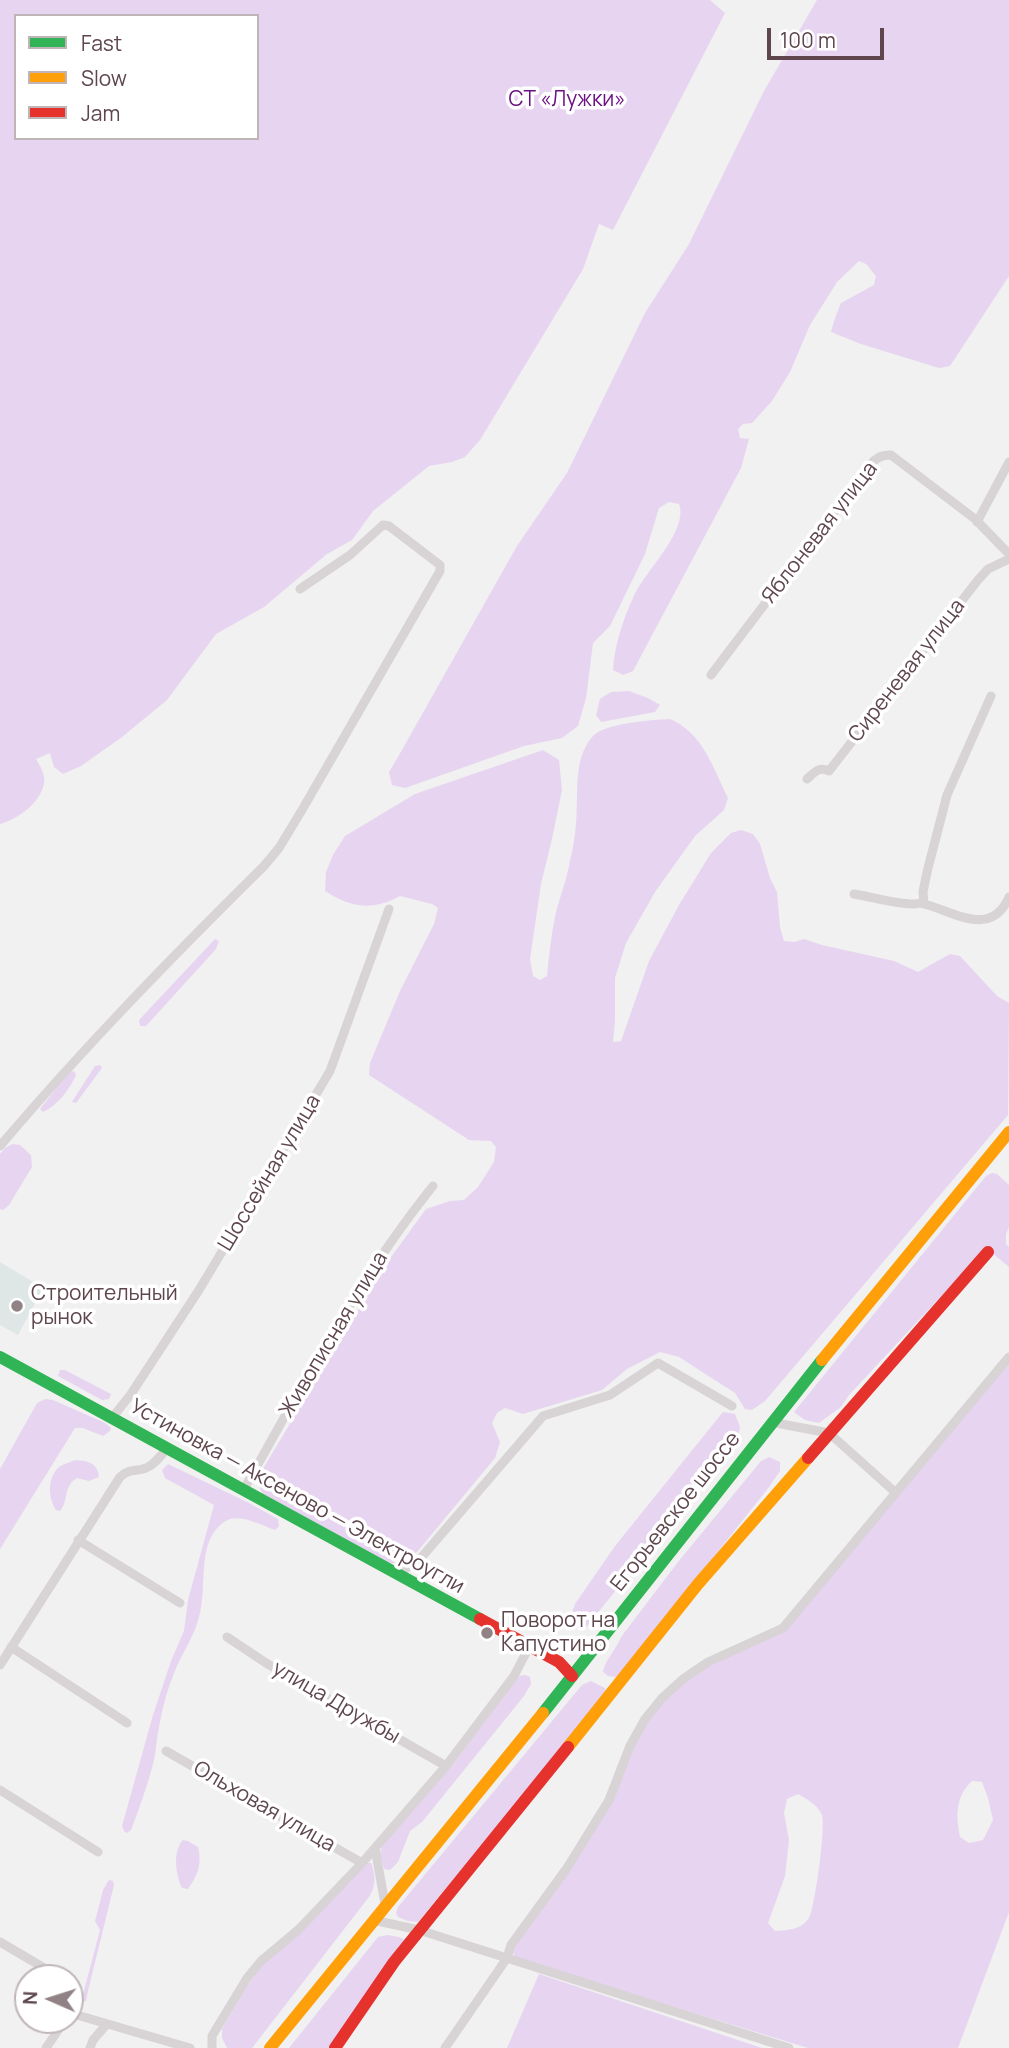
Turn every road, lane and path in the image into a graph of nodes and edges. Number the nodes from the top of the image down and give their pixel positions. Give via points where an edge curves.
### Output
1 (1009, 462) edge
2 (978, 522) junction
3 (1009, 557) edge
4 (300, 589) dead end
5 (711, 675) dead end
6 (990, 695) dead end
7 (807, 779) dead end
8 (854, 894) dead end
9 (1009, 897) edge
10 (924, 904) junction
11 (389, 909) dead end
12 (1009, 1132) edge
13 (0, 1146) edge
14 (433, 1186) dead end
15 (988, 1252) dead end
16 (0, 1357) edge
17 (1009, 1357) edge
18 (732, 1406) dead end
19 (112, 1418) junction
20 (771, 1422) junction
21 (829, 1433) junction
22 (167, 1448) junction
23 (244, 1489) junction
24 (896, 1493) junction
25 (78, 1540) junction
26 (398, 1574) junction
27 (180, 1603) dead end
28 (227, 1637) dead end
29 (10, 1647) junction
30 (529, 1647) junction
31 (0, 1665) edge
32 (572, 1676) junction
33 (127, 1723) dead end
34 (166, 1751) dead end
35 (446, 1766) junction
36 (0, 1790) edge
37 (375, 1848) junction
38 (98, 1853) dead end
39 (362, 1863) junction
40 (385, 1904) junction
41 (373, 1920) junction
42 (419, 1930) junction
43 (0, 1941) edge
44 (507, 1958) junction
45 (38, 1964) edge
46 (84, 2017) edge
47 (107, 2024) junction
48 (90, 2048) edge
49 (190, 2048) edge
50 (212, 2048) edge
51 (270, 2048) edge
52 (335, 2048) edge
53 (445, 2048) edge
54 (789, 2048) edge

1 - 2 street
2 - 3 street, Яблоневая улица
2 - 5 street, Яблоневая улица via 891,455 876,458
3 - 7 street, Сиреневая улица via 978,580 829,771 818,769
4 - 13 street via 383,526 440,565 348,734 279,848 85,1048
6 - 10 street via 947,795 927,872
8 - 10 street
9 - 10 street via 991,917 972,920
11 - 19 street, Шоссейная улица via 330,1071 199,1290
12 - 20 main road, Егорьевское шоссе
14 - 23 street, Живописная улица via 346,1309
15 - 21 main road
16 - 19 main road, Устиновка — Аксеново — Электроугли
17 - 24 street
18 - 26 street via 658,1363 610,1395 543,1416 420,1559
19 - 22 main road, Устиновка — Аксеново — Электроугли
20 - 21 street
20 - 32 main road, Егорьевское шоссе
21 - 24 street
21 - 42 main road via 698,1584
22 - 23 main road, Устиновка — Аксеново — Электроугли
22 - 25 street via 146,1468 120,1477
23 - 26 main road, Устиновка — Аксеново — Электроугли
24 - 44 street via 783,1629 708,1662 662,1698 630,1746 609,1800 511,1945
25 - 27 street
25 - 29 street
26 - 30 main road, Устиновка — Аксеново — Электроугли
28 - 35 street, улица Дружбы
29 - 31 street
29 - 33 street
30 - 32 main road, Устиновка — Аксеново — Электроугли via 559,1662
30 - 35 street via 514,1675
32 - 40 main road, Егорьевское шоссе
34 - 39 street, Ольховая улица
35 - 37 street
36 - 38 street
37 - 39 street
37 - 40 street
39 - 50 street via 247,1978 212,2036
40 - 41 main road, Егорьевское шоссе
41 - 42 street
41 - 51 main road, Егорьевское шоссе
42 - 44 street
42 - 52 main road
43 - 45 street
44 - 53 street
44 - 54 street
46 - 47 street
47 - 48 street
47 - 49 street

